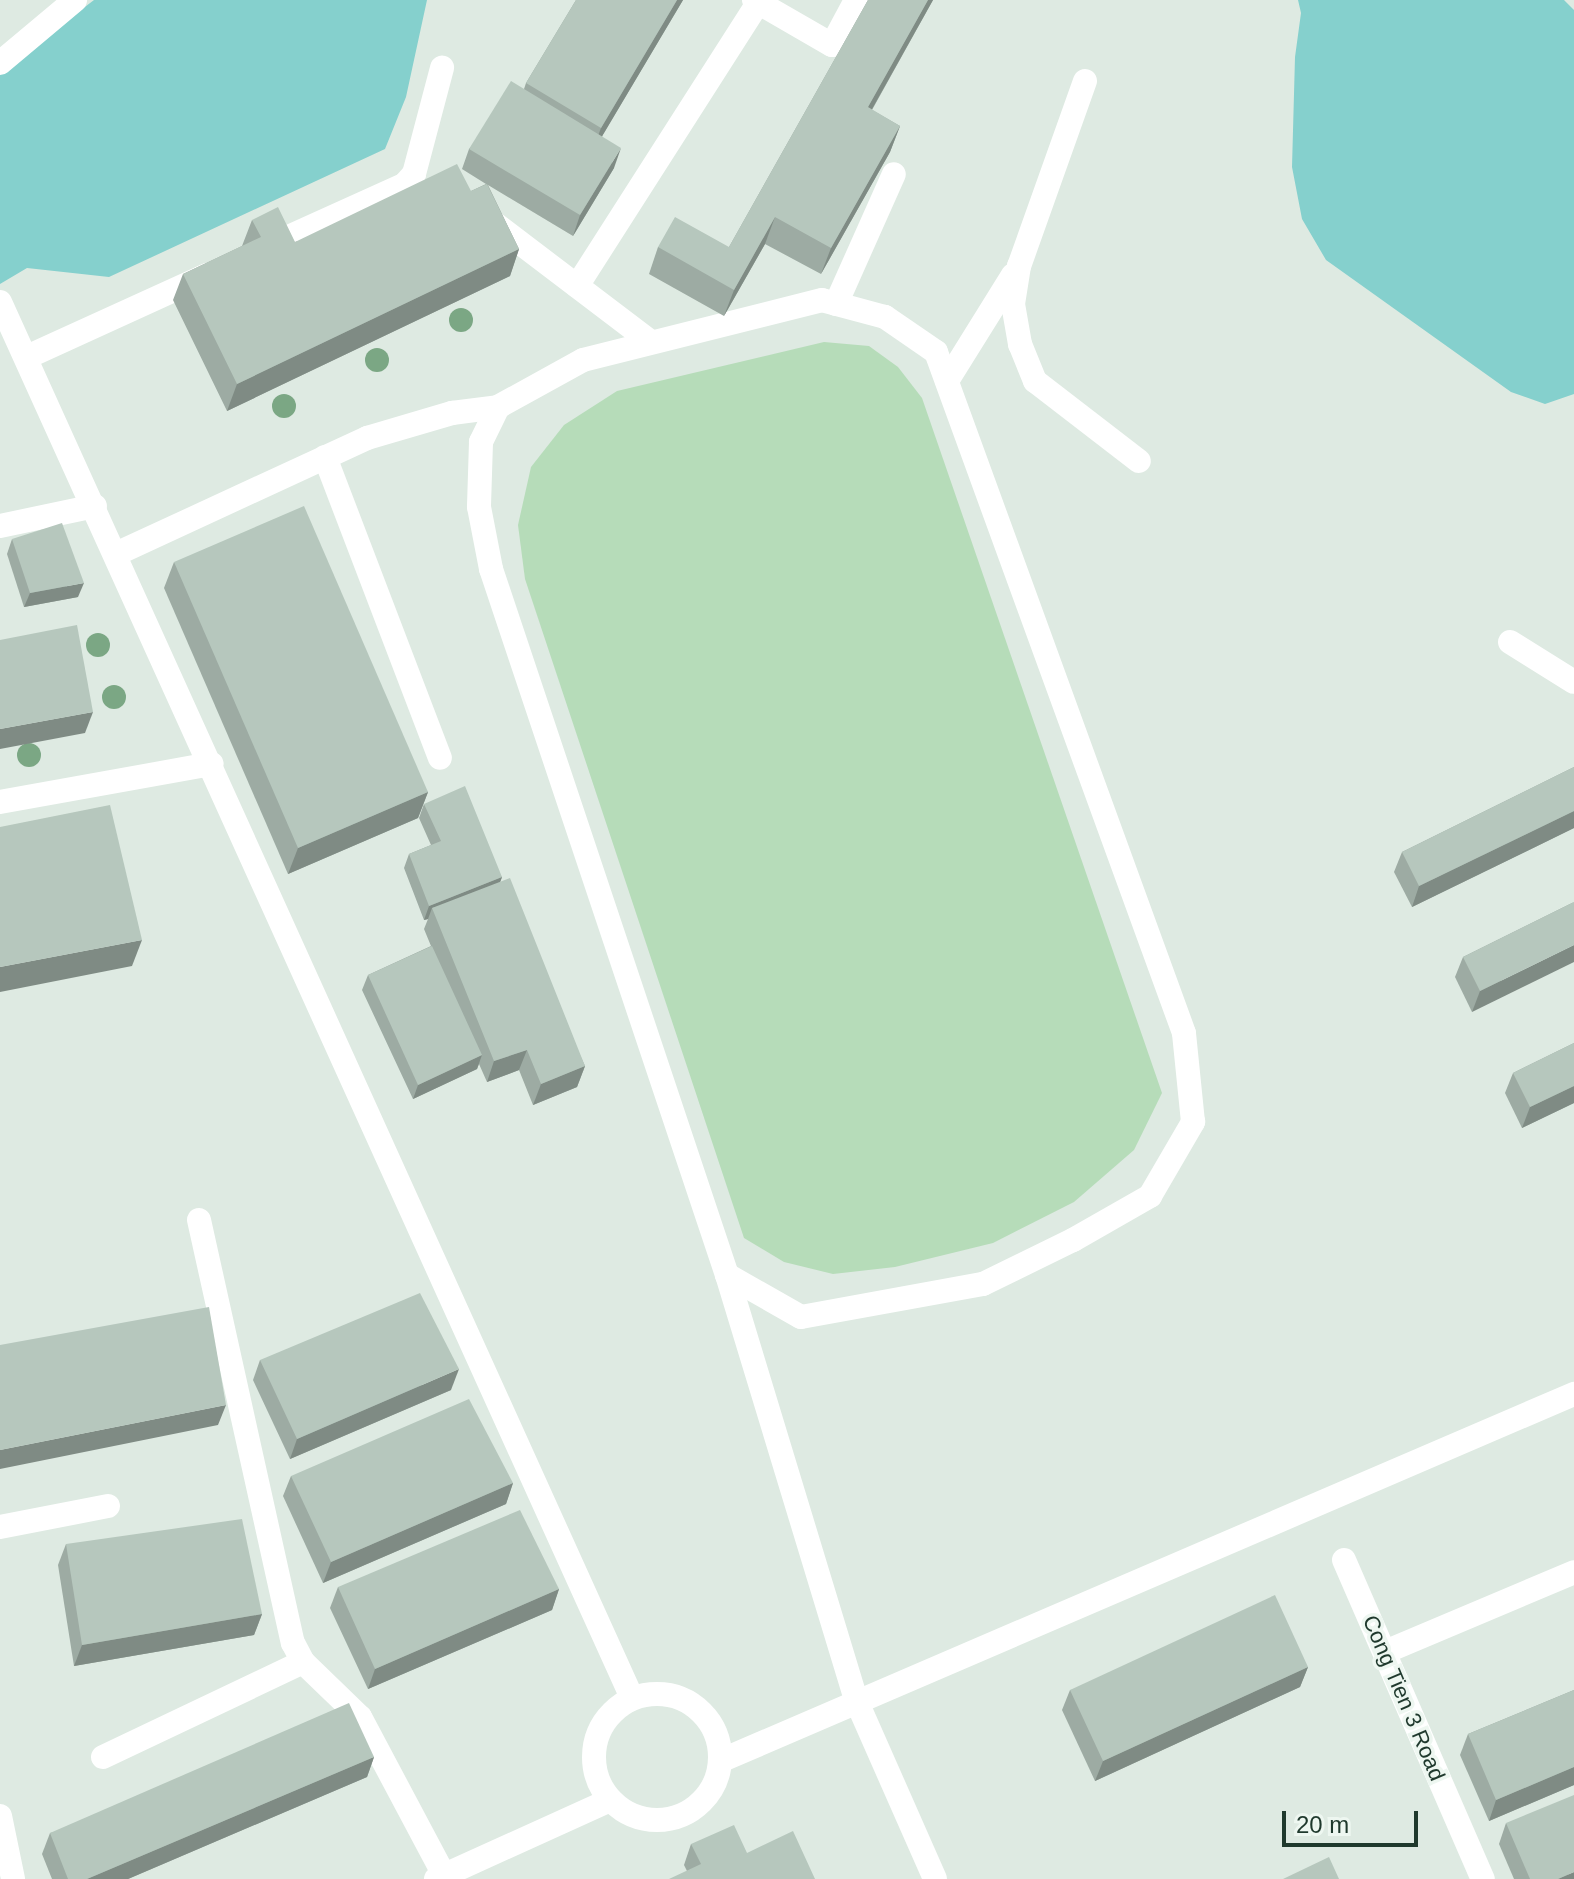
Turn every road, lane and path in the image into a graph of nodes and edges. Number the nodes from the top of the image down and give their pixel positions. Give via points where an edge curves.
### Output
1 (75, 0) edge
2 (856, 0) edge
3 (756, 1) edge
4 (0, 63) edge
5 (442, 68) dead end
6 (1085, 81) dead end
7 (894, 174) edge
8 (490, 220) edge
9 (1019, 266) junction
10 (577, 286) junction
11 (0, 302) edge
12 (836, 304) junction
13 (651, 342) junction
14 (27, 357) junction
15 (947, 381) junction
16 (498, 407) junction
17 (325, 457) junction
18 (1139, 461) dead end
19 (95, 506) junction
20 (0, 526) edge
21 (116, 554) junction
22 (1510, 642) dead end
23 (1574, 682) edge
24 (440, 758) dead end
25 (212, 764) junction
26 (0, 802) edge
27 (199, 1220) dead end
28 (727, 1275) junction
29 (1574, 1394) edge
30 (108, 1506) dead end
31 (0, 1527) edge
32 (1344, 1560) dead end
33 (1574, 1572) edge
34 (1385, 1652) junction
35 (303, 1662) junction
36 (632, 1698) junction
37 (857, 1702) junction
38 (103, 1757) dead end
39 (720, 1761) junction
40 (610, 1800) junction
41 (0, 1816) edge
42 (454, 1875) edge
43 (13, 1879) edge
44 (935, 1879) edge
45 (1483, 1879) edge

1 - 4 street
2 - 3 street via 832,45
3 - 10 street
5 - 14 street via 414,174 404,185
6 - 9 street
7 - 12 street
8 - 10 street
9 - 15 street
9 - 18 street via 1013,304 1020,344 1035,381
10 - 13 street
11 - 14 street
12 - 13 street via 822,300
12 - 15 street via 885,317 936,352
13 - 16 street via 583,360
14 - 19 street
15 - 28 street via 1184,1033 1193,1122 1150,1196 983,1284 801,1317
16 - 17 street via 452,413 367,438
16 - 28 street via 481,442 479,507 491,569
17 - 21 street
17 - 24 street
19 - 20 street
19 - 21 street
21 - 25 street
22 - 23 street
25 - 26 street
25 - 36 street
27 - 35 street via 293,1643
28 - 37 street
29 - 37 street
30 - 31 street
32 - 34 street, Cong Tien 3 Road
33 - 34 street
34 - 45 street, Cong Tien 3 Road
35 - 38 street
35 - 42 street via 360,1717
36 - 39 street via 665,1694 686,1700 716,1732
36 - 40 street via 600,1728 593,1756 597,1778
37 - 39 street
37 - 44 street
39 - 40 street via 708,1795 671,1818 648,1819
40 - 42 street
41 - 43 street

